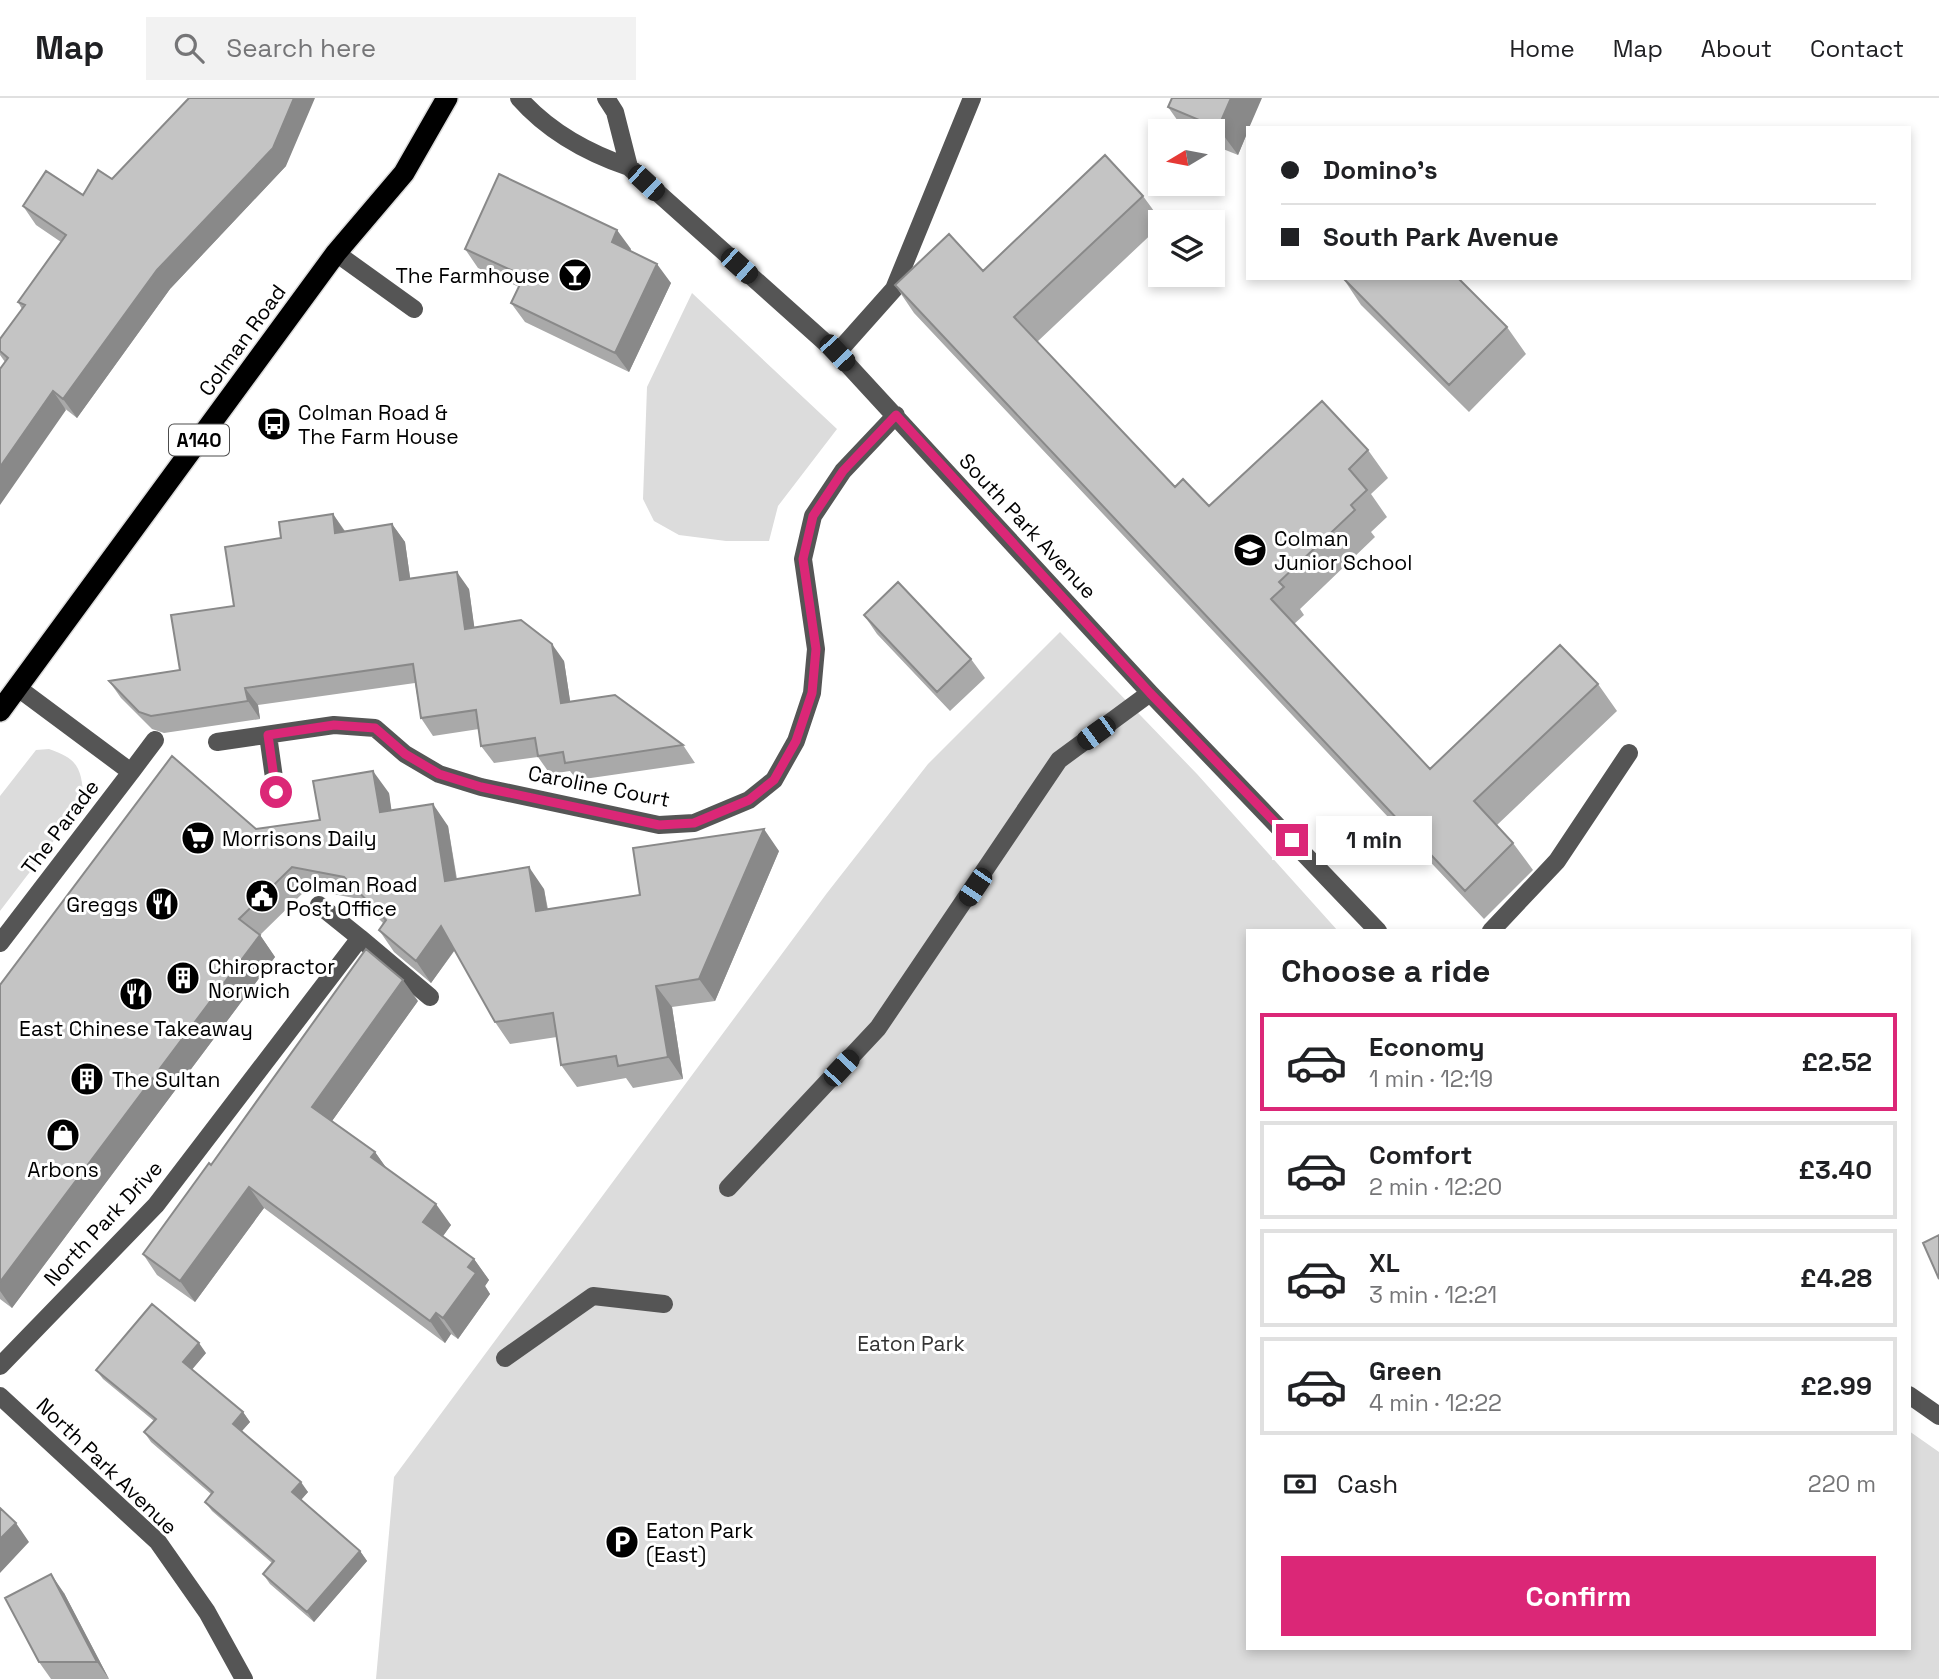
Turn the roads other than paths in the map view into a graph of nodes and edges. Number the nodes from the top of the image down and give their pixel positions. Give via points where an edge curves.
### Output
1 (447, 98) edge
2 (519, 98) edge
3 (606, 98) edge
4 (972, 98) edge
5 (629, 167) junction
6 (336, 253) junction
7 (414, 309) dead end
8 (837, 353) junction
9 (896, 415) junction
10 (18, 688) junction
11 (1150, 693) junction
12 (0, 711) edge
13 (268, 735) junction
14 (155, 740) edge
15 (217, 742) dead end
16 (1629, 753) dead end
17 (131, 772) junction
18 (276, 792) dead end
19 (319, 905) dead end
20 (1376, 929) edge
21 (1493, 929) edge
22 (360, 938) junction
23 (0, 943) edge
24 (430, 996) dead end
25 (728, 1188) dead end
26 (664, 1304) dead end
27 (505, 1358) dead end
28 (0, 1366) edge
29 (0, 1396) edge
30 (1911, 1396) edge
31 (1939, 1416) edge
32 (244, 1679) edge

1 - 6 highway, Colman Road / A140 via 404,173
2 - 5 street, South Park Avenue via 592,155
3 - 5 street via 615,111
4 - 8 street via 894,289
5 - 8 street, South Park Avenue
6 - 7 street
6 - 10 highway, Colman Road / A140
8 - 9 street, South Park Avenue
9 - 11 street, South Park Avenue
9 - 13 street, Caroline Court via 843,471 813,516 803,559 816,649 812,693 796,741 774,780 749,800 694,823 659,825 439,774 405,754 375,728 334,725
10 - 12 highway, Colman Road / A140
10 - 17 street, The Parade
11 - 20 street, South Park Avenue
11 - 25 street via 1059,760 878,1028
13 - 15 street, Caroline Court
13 - 18 street
14 - 17 street, The Parade
16 - 21 street via 1557,861
17 - 23 street, The Parade
19 - 22 street
22 - 24 street
22 - 28 street, North Park Drive via 156,1205
26 - 27 street via 593,1296
29 - 32 street, North Park Avenue via 158,1542 207,1612
30 - 31 street

